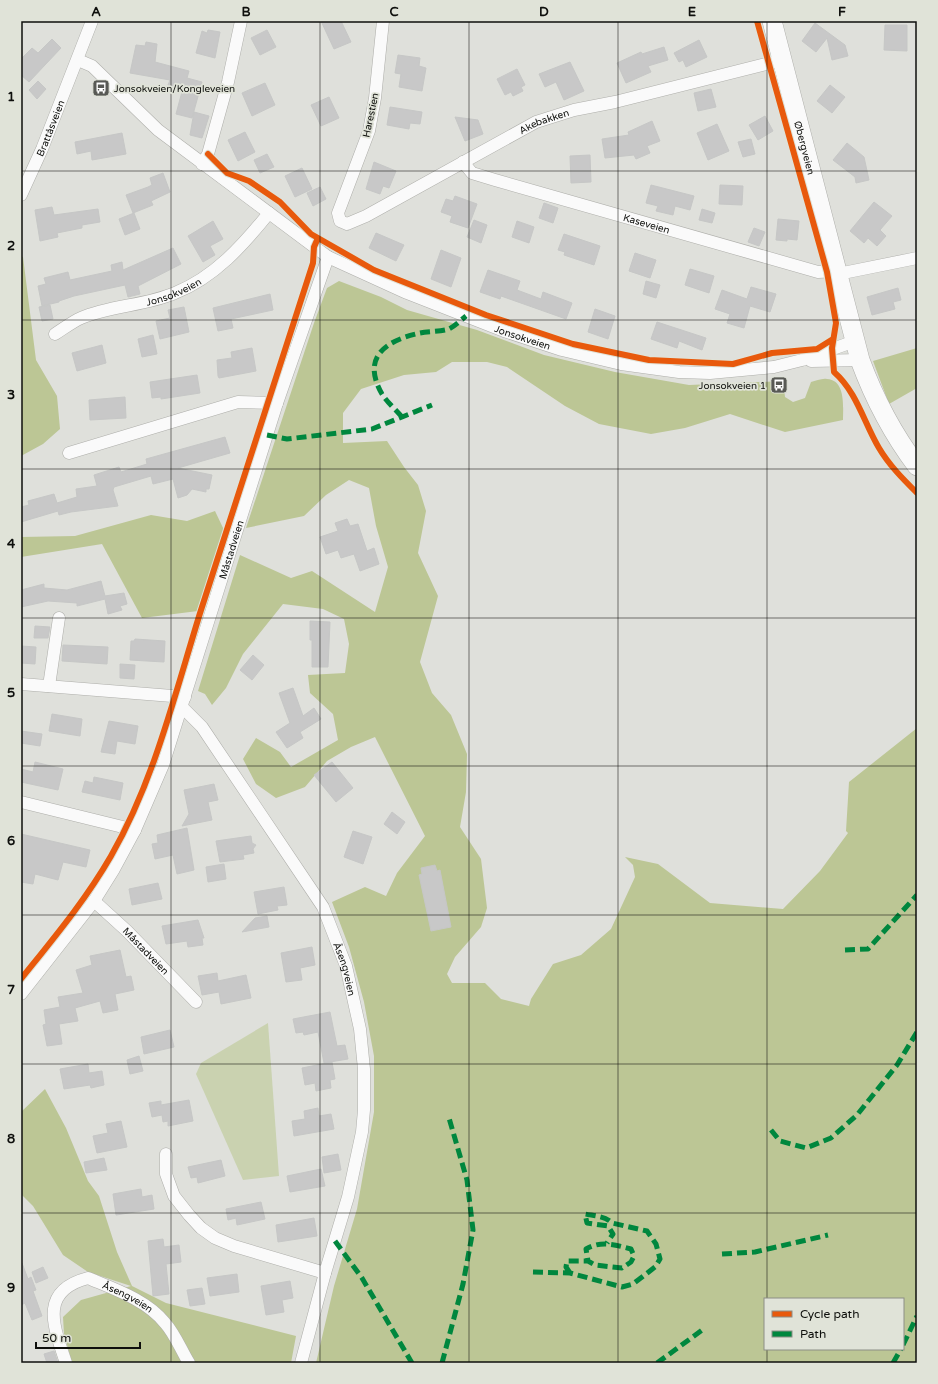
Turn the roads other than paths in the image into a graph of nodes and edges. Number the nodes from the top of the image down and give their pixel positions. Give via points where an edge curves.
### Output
1 (92, 21) edge
2 (241, 21) edge
3 (383, 21) edge
4 (772, 21) edge
5 (78, 60) junction
6 (782, 60) junction
7 (463, 162) junction
8 (202, 164) junction
9 (21, 195) edge
10 (340, 205) joint
11 (269, 213) junction
12 (328, 256) junction
13 (917, 258) edge
14 (837, 273) junction
15 (55, 334) dead end
16 (855, 341) junction
17 (802, 360) junction
18 (860, 360) junction
19 (277, 403) junction
20 (69, 453) dead end
21 (917, 466) edge
22 (59, 618) dead end
23 (21, 684) edge
24 (49, 686) junction
25 (183, 702) junction
26 (21, 802) edge
27 (135, 830) junction
28 (94, 900) junction
29 (21, 994) edge
30 (196, 1002) dead end
31 (166, 1154) dead end
32 (325, 1273) junction
33 (66, 1363) edge
34 (188, 1363) edge
35 (301, 1363) edge

1 - 5 street, Brattåsveien
2 - 8 street via 228,82 208,154
3 - 10 street, Harestien via 369,131
4 - 6 main road, Øbergveien
5 - 8 street, Jonsokveien via 92,66 158,130
5 - 9 street, Brattåsveien
6 - 7 street, Akebakken via 574,110 536,122
6 - 14 main road, Øbergveien
7 - 10 street, Akebakken via 353,223 340,221
7 - 14 street, Kaseveien via 472,173 495,180 818,272
8 - 11 street, Jonsokveien
11 - 12 street, Jonsokveien
11 - 15 street, Jonsokveien via 223,263 194,285 168,296 81,318
12 - 17 street, Jonsokveien via 407,293 504,331 562,350 621,364 710,373 774,367
12 - 19 street, Måstadveien
13 - 14 street
14 - 16 main road, Øbergveien
16 - 17 street, Jonsokveien
16 - 18 main road, Øbergveien
17 - 18 street, Jonsokveien
18 - 21 main road, Øbergveien via 884,417 899,443
19 - 20 street via 238,402
19 - 25 street, Måstadveien
22 - 24 street
23 - 24 street
24 - 25 street
25 - 27 street, Måstadveien via 163,765
25 - 32 street, Åsengveien via 319,902 346,966 360,1029 364,1069 364,1110 362,1132 348,1197
26 - 27 street
27 - 28 street, Måstadveien
28 - 29 street, Måstadveien
28 - 30 street, Måstadveien
31 - 32 street via 166,1174 174,1196 201,1228 215,1238 234,1246
32 - 35 street, Åsengveien
33 - 34 street, Åsengveien via 54,1324 53,1308 58,1295 66,1287 88,1278 122,1293 155,1312 166,1323

